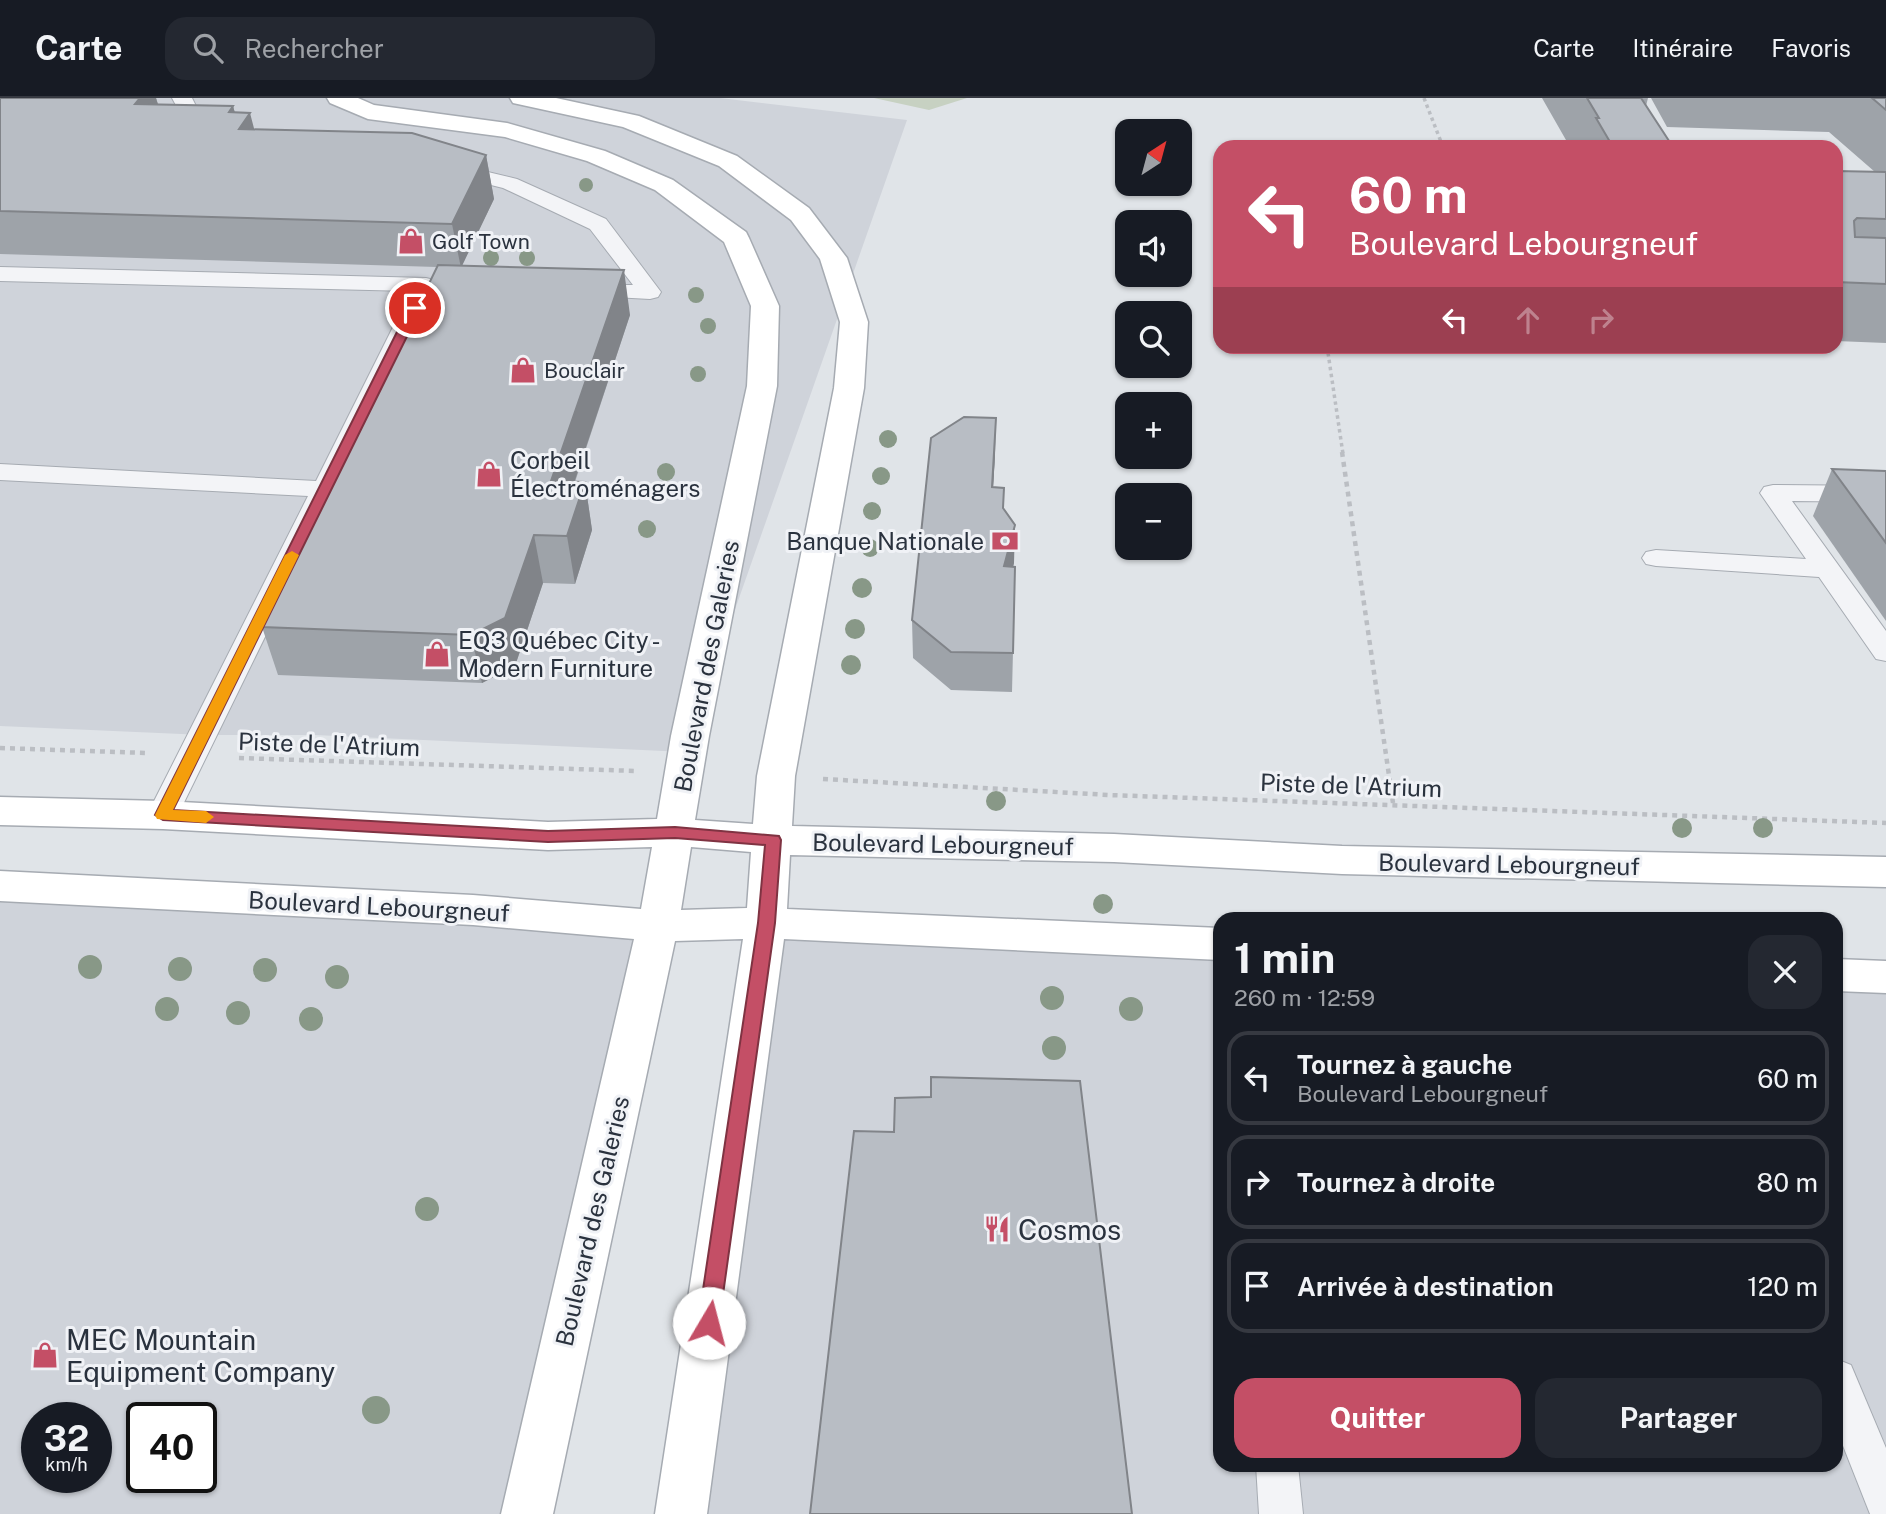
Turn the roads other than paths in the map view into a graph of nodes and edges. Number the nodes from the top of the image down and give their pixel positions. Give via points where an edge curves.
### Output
1 (182, 98) edge
2 (339, 98) edge
3 (522, 98) edge
4 (241, 134) edge
5 (434, 166) edge
6 (0, 274) edge
7 (566, 289) edge
8 (0, 472) edge
9 (324, 489) junction
10 (1886, 494) edge
11 (1656, 558) dead end
12 (1827, 569) junction
13 (1886, 652) edge
14 (0, 811) edge
15 (163, 815) junction
16 (675, 832) junction
17 (773, 840) junction
18 (1886, 872) edge
19 (0, 886) edge
20 (766, 923) junction
21 (658, 926) junction
22 (1213, 944) edge
23 (1843, 975) edge
24 (1886, 977) edge
25 (1843, 1395) edge
26 (1278, 1472) edge
27 (1886, 1500) edge
28 (527, 1514) edge
29 (681, 1514) edge
30 (1281, 1514) edge

1 - 4 lane via 192,118
2 - 16 street, Boulevard des Galeries via 368,112 507,130 596,156 664,185 736,238 765,306 762,386 690,736
3 - 17 street via 630,121 728,160 800,214 833,258 854,322 849,388 776,776
5 - 7 lane via 510,183 598,224 650,292
6 - 9 lane via 433,285
8 - 9 lane
9 - 15 lane
10 - 12 lane via 1773,493
11 - 12 lane
12 - 13 lane
14 - 15 street, Boulevard Lebourgneuf
15 - 16 street, Boulevard Lebourgneuf via 548,836
16 - 17 street, Boulevard Lebourgneuf
16 - 21 street, Boulevard des Galeries
17 - 18 street, Boulevard Lebourgneuf via 1114,848 1342,860
17 - 20 street
19 - 21 street, Boulevard Lebourgneuf via 473,909
20 - 21 street, Boulevard Lebourgneuf
20 - 22 street, Boulevard Lebourgneuf
20 - 29 street
21 - 28 street, Boulevard des Galeries
23 - 24 street
25 - 27 lane
26 - 30 lane

